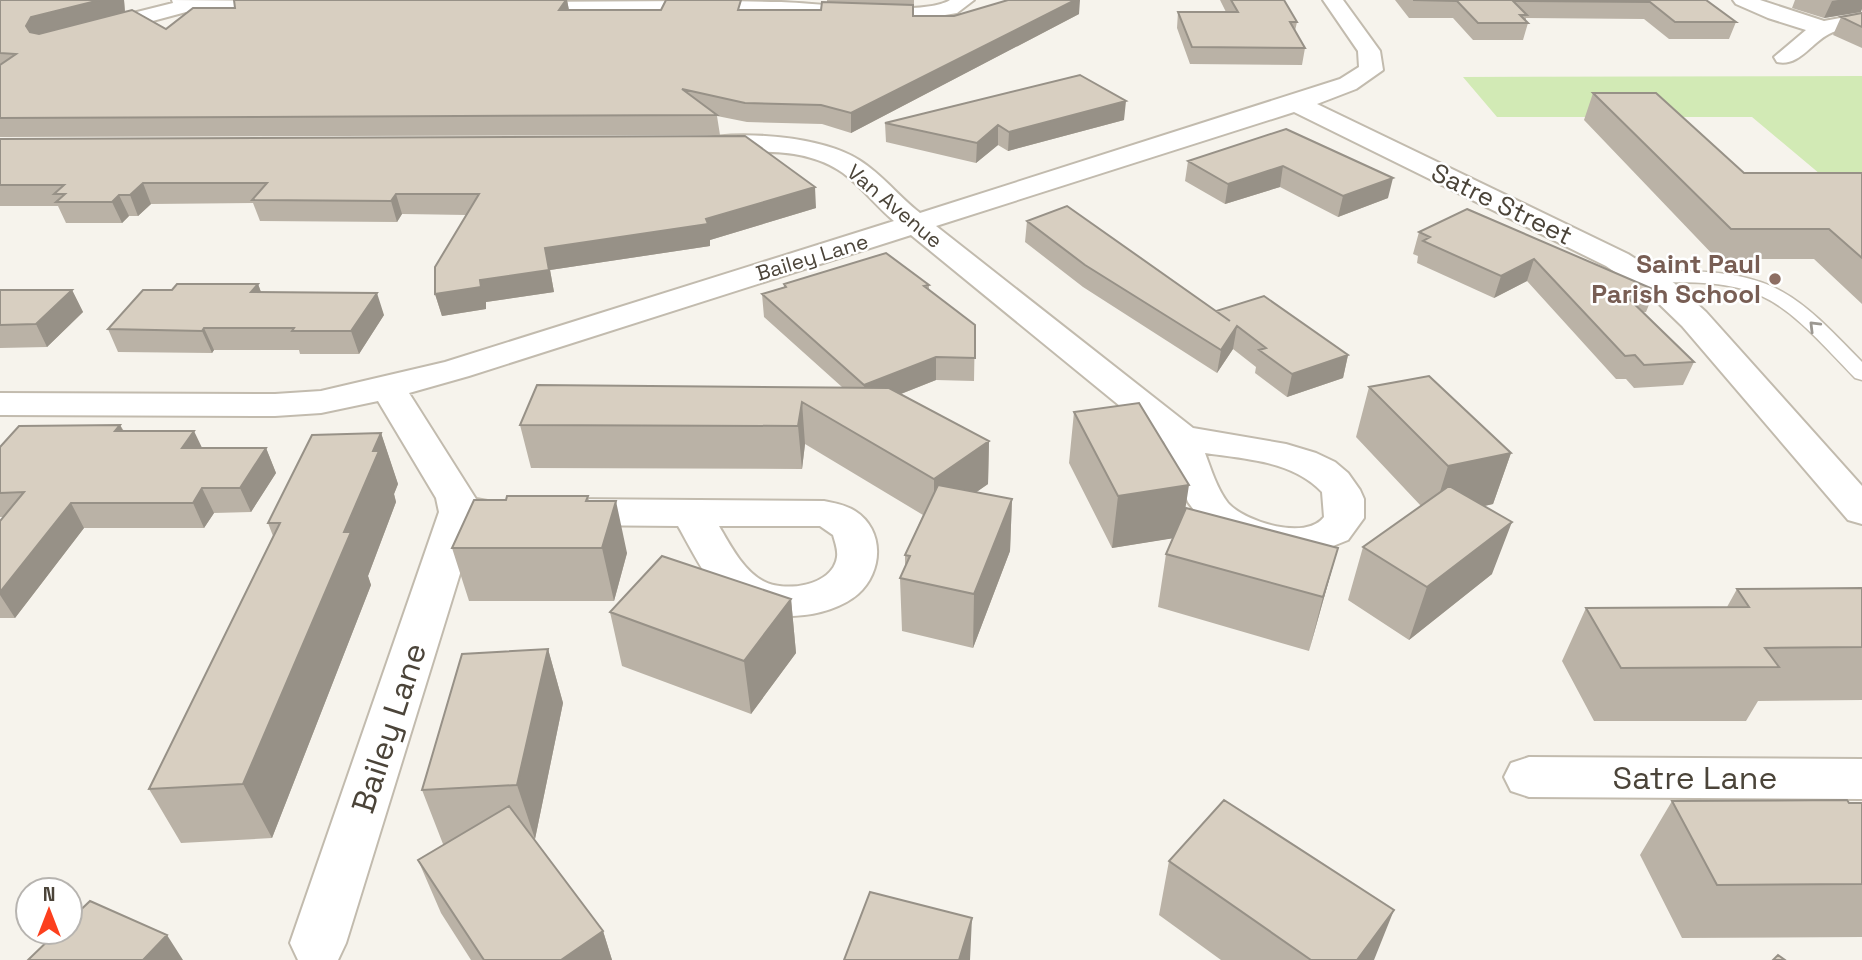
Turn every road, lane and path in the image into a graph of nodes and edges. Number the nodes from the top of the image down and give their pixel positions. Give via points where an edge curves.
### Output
1 (964, 0) edge
2 (1333, 0) edge
3 (1743, 0) edge
4 (184, 3) edge
5 (630, 4) edge
6 (310, 7) edge
7 (490, 8) edge
8 (1862, 20) edge
9 (1823, 28) junction
10 (72, 35) edge
11 (1785, 57) dead end
12 (1296, 103) junction
13 (675, 146) edge
14 (916, 224) junction
15 (1646, 278) junction
16 (1862, 374) edge
17 (388, 388) junction
18 (4, 409) edge
19 (1181, 437) dead end
20 (1862, 511) edge
21 (459, 512) junction
22 (691, 513) dead end
23 (1529, 777) dead end
24 (1862, 779) edge
25 (317, 955) edge

1 - 5 street via 956,7 928,13
2 - 12 street, Bailey Lane via 1369,51 1371,70
3 - 9 street
4 - 6 street
4 - 10 street
5 - 7 street
8 - 9 street
9 - 11 street
12 - 14 street, Bailey Lane
12 - 15 street, Satre Street
13 - 14 street, Van Avenue via 775,146 826,155 851,166
14 - 17 street, Bailey Lane
14 - 19 street, Van Avenue
16 -> 15 lane via 1794,306 1769,291 1720,279
15 - 20 street, Satre Street via 1702,327
17 - 18 street, Bailey Lane via 321,402 275,405
17 - 21 street via 456,498
21 - 22 street
21 - 25 street, Bailey Lane
23 - 24 street, Satre Lane

